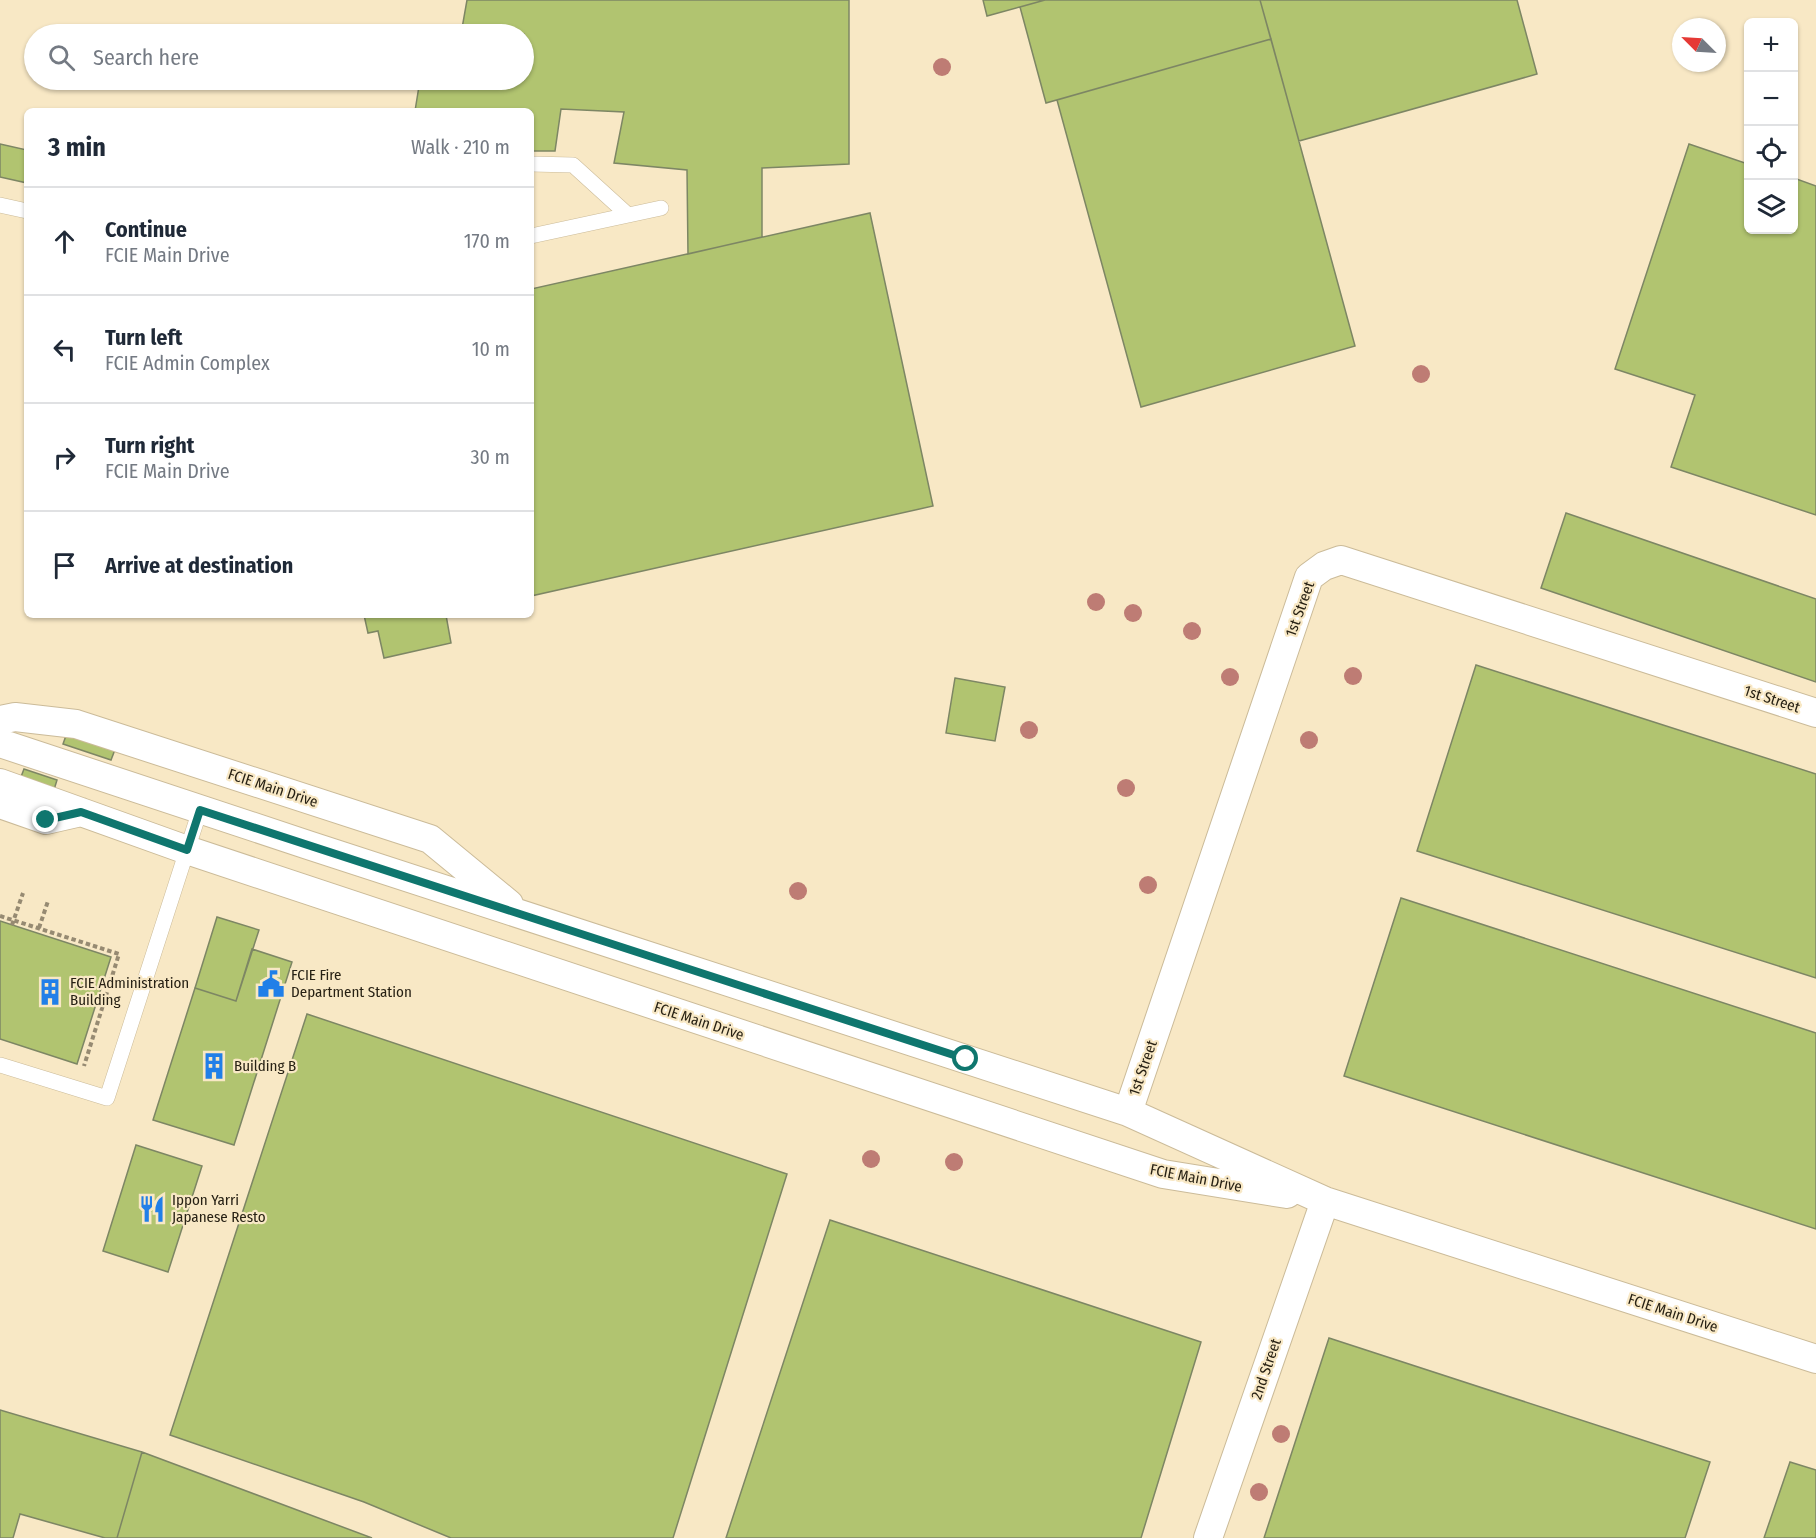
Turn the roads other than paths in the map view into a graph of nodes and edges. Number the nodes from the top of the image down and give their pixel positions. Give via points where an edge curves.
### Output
1 (534, 164) edge
2 (0, 205) edge
3 (661, 208) dead end
4 (24, 210) edge
5 (628, 215) junction
6 (534, 235) edge
7 (1816, 713) edge
8 (0, 720) edge
9 (0, 743) edge
10 (0, 783) edge
11 (0, 804) edge
12 (200, 810) junction
13 (81, 812) junction
14 (187, 850) junction
15 (522, 915) junction
16 (0, 1065) edge
17 (1128, 1112) junction
18 (1325, 1201) junction
19 (1816, 1359) edge
20 (1208, 1538) edge

1 - 5 lane via 573,165
2 - 4 lane
3 - 5 lane
5 - 6 lane
7 - 17 street, 1st Street via 1341,560 1324,566 1309,577
8 - 15 street, FCIE Main Drive via 15,717 76,724 430,839
9 - 12 street, FCIE Main Drive
10 - 13 street, FCIE Main Drive
11 - 13 street via 46,820
12 - 14 lane
12 - 15 street, FCIE Main Drive
13 - 14 street, FCIE Main Drive
14 - 16 lane via 107,1098
14 - 18 street, FCIE Main Drive via 1163,1174
15 - 17 street, FCIE Main Drive
17 - 18 street, FCIE Main Drive
18 - 19 street, FCIE Main Drive
18 - 20 street, 2nd Street

